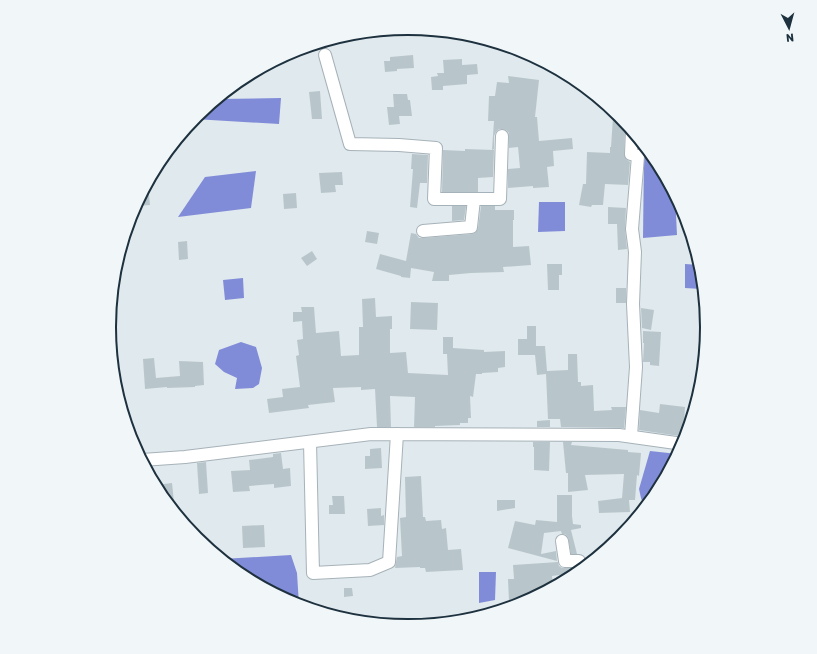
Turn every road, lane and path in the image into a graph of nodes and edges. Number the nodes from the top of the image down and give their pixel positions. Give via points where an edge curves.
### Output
1 (326, 55) dead end
2 (502, 136) dead end
3 (632, 139) edge
4 (474, 199) junction
5 (423, 230) dead end
6 (396, 434) junction
7 (631, 436) junction
8 (310, 442) junction
9 (676, 443) edge
10 (149, 460) edge
11 (562, 541) dead end
12 (579, 564) edge

1 - 4 street via 350,144 436,148 434,199
2 - 4 street via 500,198
3 - 7 street via 631,154 638,156 632,229 635,252 633,304 636,367
4 - 5 street via 471,227
6 - 7 street
6 - 8 street via 371,434
6 - 8 street via 389,562 370,570 313,574
7 - 9 street
8 - 10 street
11 - 12 street via 565,561 579,561

